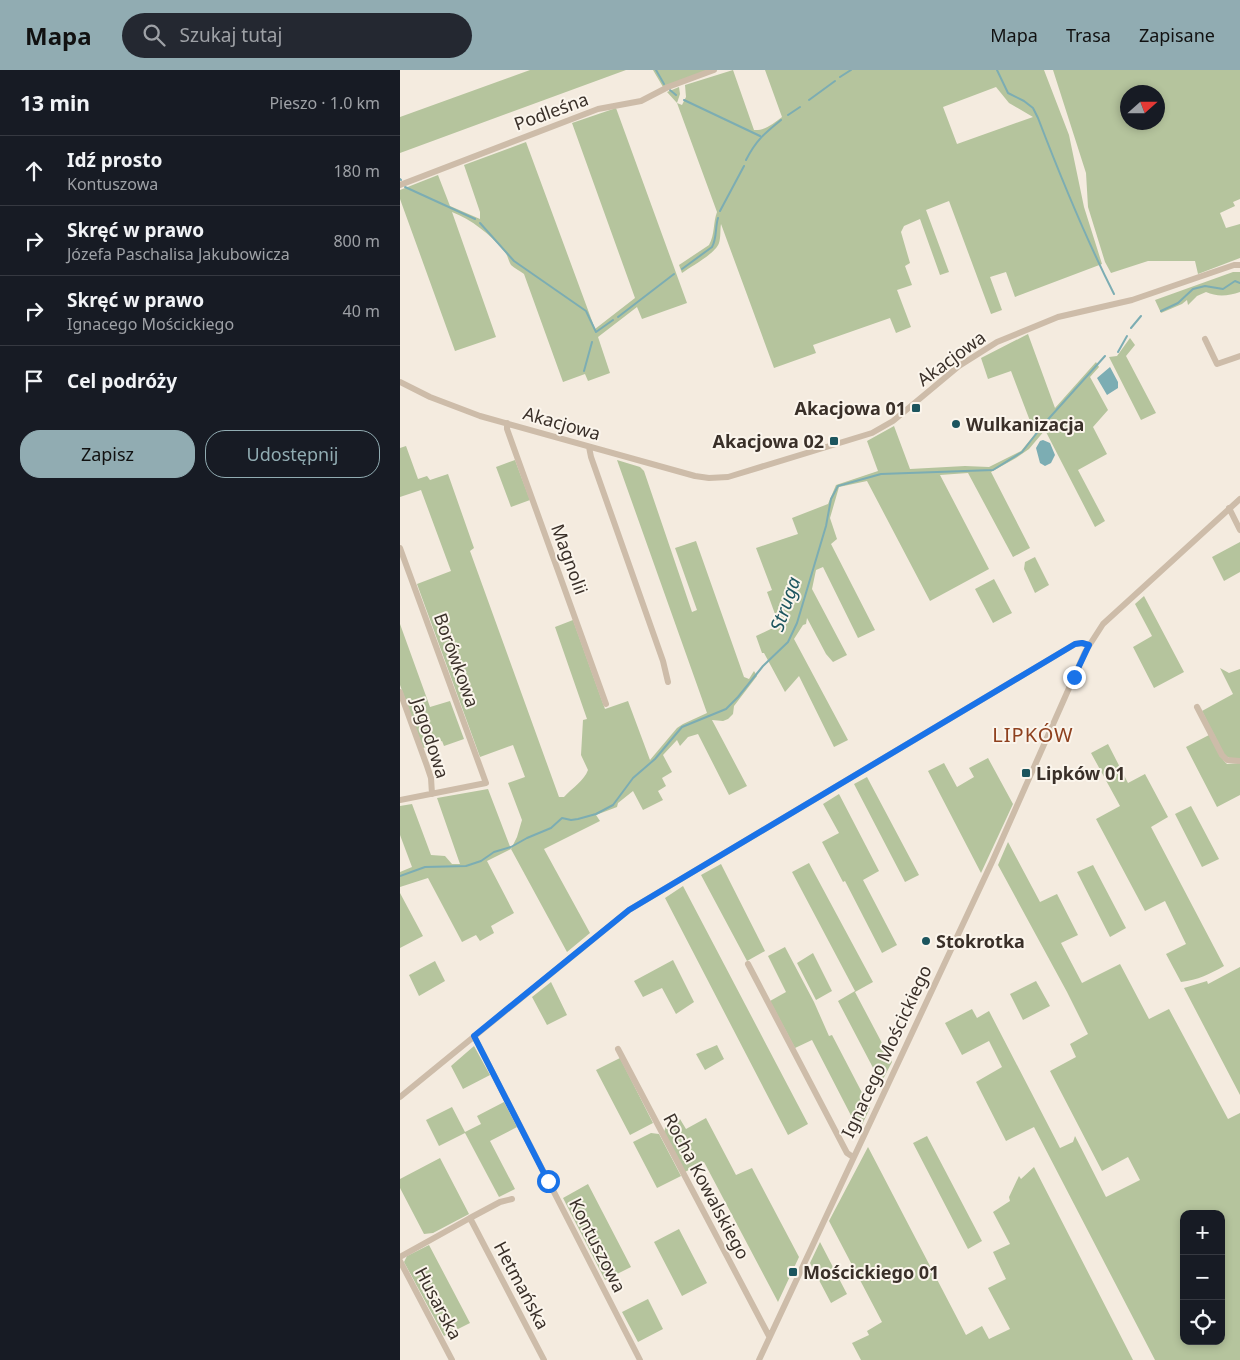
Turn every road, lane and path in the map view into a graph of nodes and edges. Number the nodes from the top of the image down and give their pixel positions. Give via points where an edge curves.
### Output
1 (714, 70) edge
2 (400, 185) edge
3 (1240, 265) edge
4 (1205, 339) dead end
5 (1240, 356) edge
6 (400, 382) edge
7 (507, 423) junction
8 (589, 447) junction
9 (1240, 498) edge
10 (1229, 508) junction
11 (1240, 530) edge
12 (400, 548) edge
13 (1089, 645) junction
14 (668, 682) dead end
15 (400, 692) edge
16 (606, 704) dead end
17 (1197, 707) dead end
18 (1240, 761) edge
19 (432, 794) junction
20 (400, 800) edge
21 (748, 964) dead end
22 (474, 1036) junction
23 (618, 1050) dead end
24 (400, 1097) edge
25 (853, 1158) junction
26 (512, 1199) dead end
27 (472, 1222) junction
28 (400, 1256) edge
29 (400, 1261) edge
30 (770, 1336) junction
31 (452, 1360) edge
32 (544, 1360) edge
33 (640, 1360) edge
34 (759, 1360) edge

1 - 2 street, Podleśna via 668,87 650,98 598,109
3 - 8 street, Akacjowa via 1132,300 1058,317 1018,333 959,366 878,431 741,474 718,478 695,476
4 - 5 street via 1217,364
6 - 7 street, Akacjowa via 447,404
7 - 8 street, Akacjowa
7 - 16 street, Magnolii
8 - 14 street
9 - 10 street, Ignacego Mościckiego
10 - 11 street
10 - 13 street, Ignacego Mościckiego via 1104,624
12 - 19 street, Borówkowa via 486,783
13 - 22 street via 1075,644 629,910
13 - 25 street, Ignacego Mościckiego
15 - 19 street, Jagodowa via 431,778
17 - 18 street via 1222,755 1227,760
19 - 20 street
21 - 25 street via 847,1153
22 - 24 street
22 - 33 street, Kontuszowa
23 - 30 street, Rocha Kowalskiego
25 - 30 street, Ignacego Mościckiego
26 - 27 street via 500,1202
27 - 28 street
27 - 32 street, Hetmańska
29 - 31 street, Husarska
30 - 34 street, Ignacego Mościckiego

